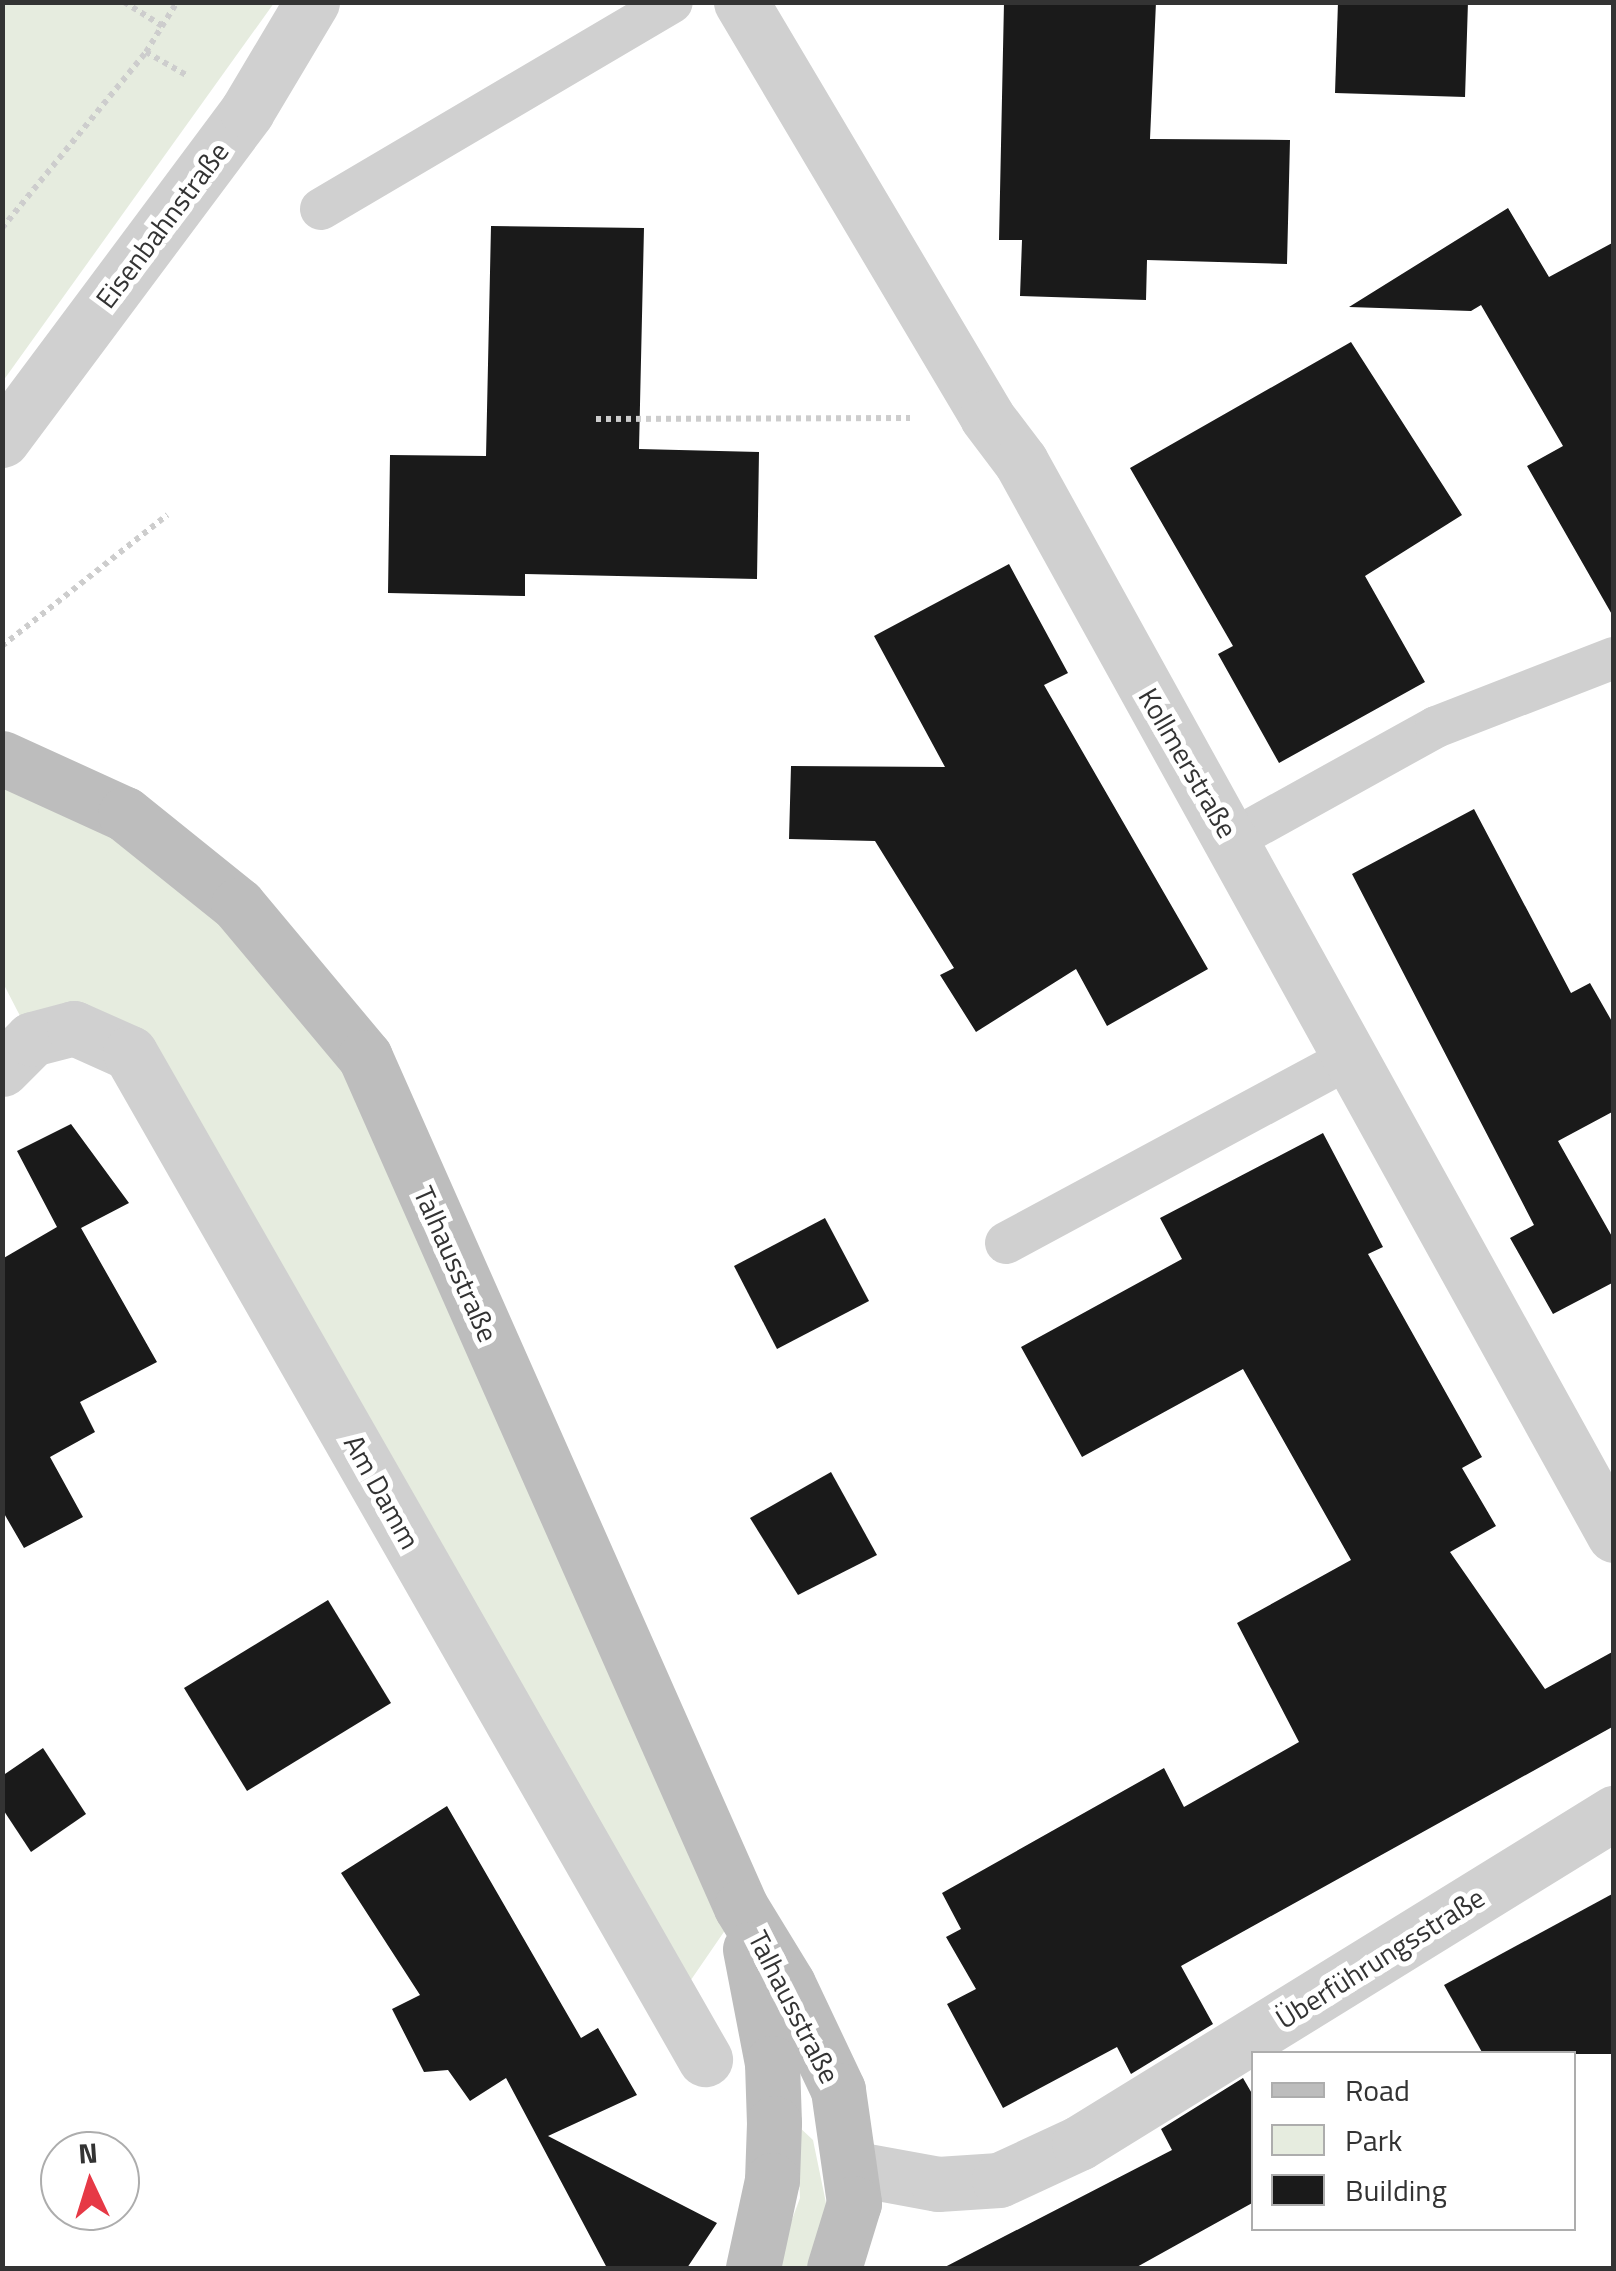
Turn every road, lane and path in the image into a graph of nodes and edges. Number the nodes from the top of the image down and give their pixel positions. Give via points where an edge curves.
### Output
1 (124, 2) edge
2 (177, 2) edge
3 (312, 2) edge
4 (672, 2) edge
5 (741, 2) edge
6 (164, 27) junction
7 (322, 210) dead end
8 (2, 228) edge
9 (987, 418) junction
10 (596, 419) dead end
11 (2, 440) edge
12 (167, 515) dead end
13 (2, 646) edge
14 (1614, 658) edge
15 (2, 758) edge
16 (1232, 840) junction
17 (1350, 1058) junction
18 (2, 1069) edge
19 (1006, 1243) dead end
20 (1614, 1535) edge
21 (1614, 1814) edge
22 (742, 1907) junction
23 (704, 2059) dead end
24 (772, 2064) junction
25 (852, 2168) junction
26 (753, 2268) edge
27 (834, 2268) edge

1 - 6 path
2 - 6 path
3 - 11 street, Eisenbahnstraße via 246,111
4 - 7 lane
5 - 9 street, Kollmerstraße
6 - 8 path
9 - 10 path
9 - 16 street, Kollmerstraße via 1021,462
12 - 13 path
14 - 16 lane via 1436,728
15 - 22 main road, Talhausstraße via 125,814 238,905 364,1057
16 - 17 street, Kollmerstraße
17 - 19 lane
17 - 20 street, Kollmerstraße
18 - 23 street, Am Damm via 32,1039 74,1028 130,1052
21 - 25 street, Überführungsstraße via 1079,2143 999,2180 938,2184
22 - 24 main road, Talhausstraße
22 - 25 main road, Talhausstraße via 838,2090
24 - 25 main road via 820,2139
24 - 26 main road via 772,2180
25 - 27 main road via 854,2203

